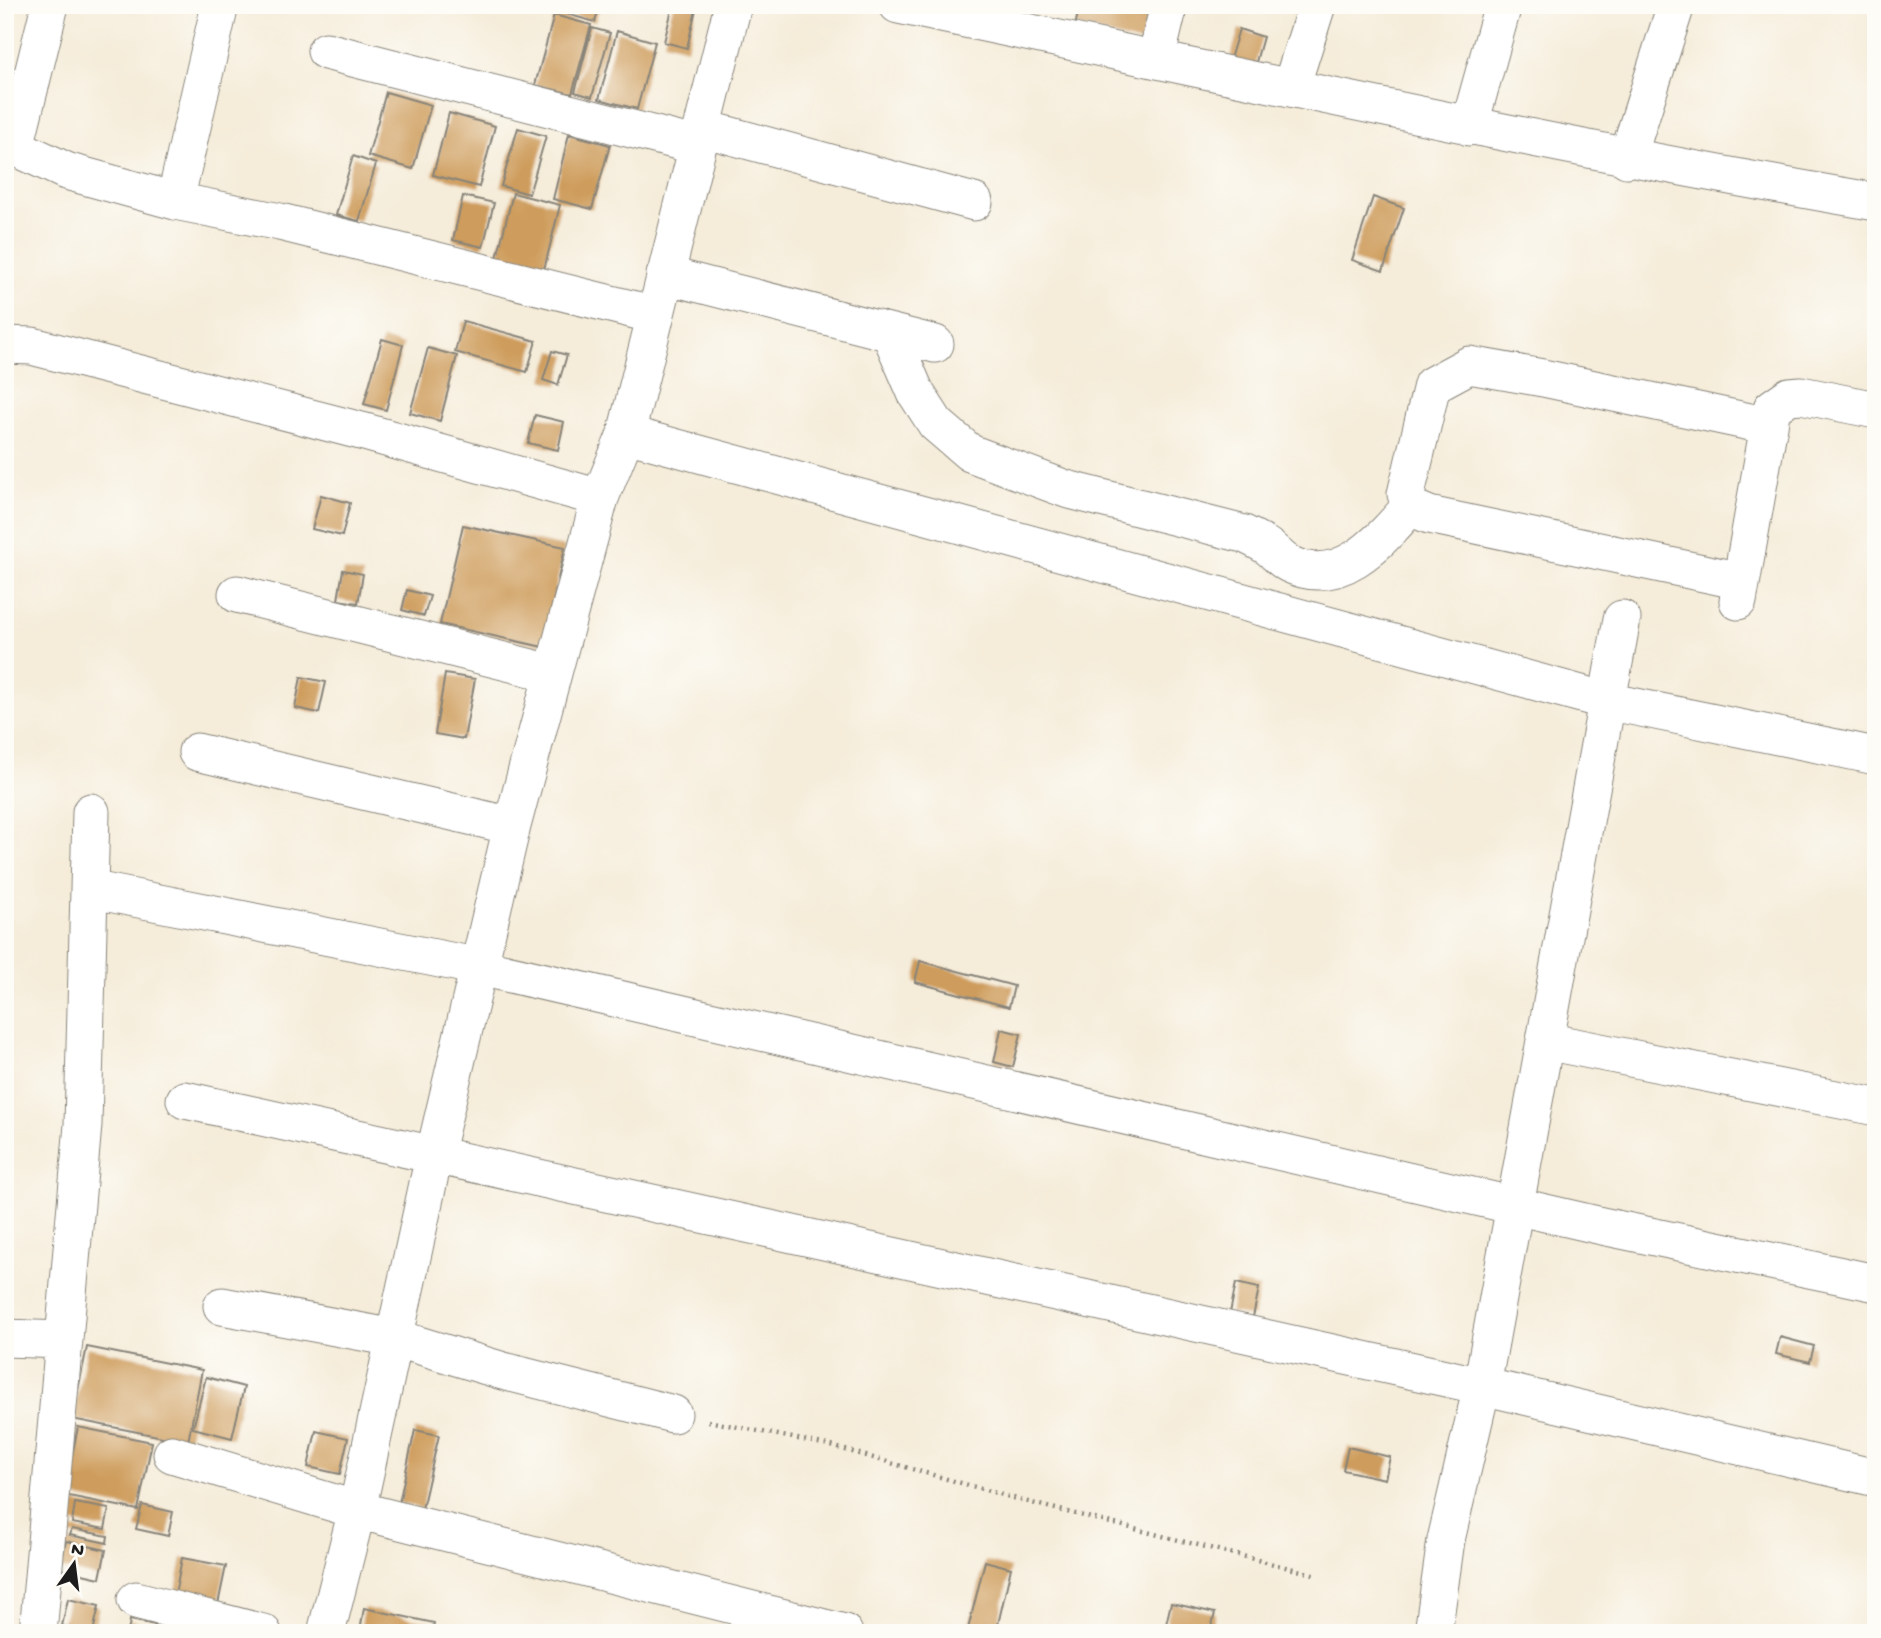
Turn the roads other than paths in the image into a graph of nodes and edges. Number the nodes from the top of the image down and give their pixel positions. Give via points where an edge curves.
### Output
1 (50, 5) edge
2 (220, 5) edge
3 (733, 5) edge
4 (898, 5) edge
5 (1169, 5) edge
6 (1317, 5) edge
7 (1503, 5) edge
8 (1676, 5) edge
9 (982, 14) edge
10 (326, 51) dead end
11 (1156, 59) junction
12 (1291, 88) junction
13 (1469, 127) junction
14 (700, 137) junction
15 (1628, 159) junction
16 (175, 201) junction
17 (974, 202) dead end
18 (1876, 202) edge
19 (665, 275) junction
20 (656, 315) junction
21 (890, 333) junction
22 (935, 344) dead end
23 (5, 345) edge
24 (1876, 410) edge
25 (1769, 426) junction
26 (626, 434) junction
27 (600, 498) junction
28 (1410, 507) junction
29 (237, 594) dead end
30 (1622, 619) dead end
31 (551, 673) junction
32 (1607, 701) junction
33 (197, 752) dead end
34 (1876, 756) edge
35 (91, 812) dead end
36 (512, 826) junction
37 (89, 889) junction
38 (480, 967) junction
39 (1545, 1041) junction
40 (185, 1100) dead end
41 (1876, 1107) edge
42 (434, 1156) junction
43 (1514, 1206) junction
44 (1876, 1283) edge
45 (222, 1306) dead end
46 (5, 1338) edge
47 (395, 1338) junction
48 (64, 1340) junction
49 (1482, 1386) junction
50 (673, 1414) road end
51 (172, 1454) dead end
52 (1876, 1478) edge
53 (357, 1510) junction
54 (136, 1600) dead end
55 (38, 1633) edge
56 (263, 1633) edge
57 (326, 1633) edge
58 (844, 1633) edge
59 (1433, 1633) edge

1 - 16 street via 15,147 66,171
2 - 16 street
3 - 14 street
4 - 9 street
5 - 11 street
6 - 12 street
7 - 13 street
8 - 15 street
9 - 11 street
10 - 14 street
11 - 12 street
12 - 13 street
13 - 15 street
14 - 17 street
14 - 19 street
15 - 18 street
16 - 20 street via 280,222
19 - 20 street
19 - 21 street
20 - 26 street
21 - 22 street
21 - 28 street via 916,393 936,424 970,453 1066,489 1244,534 1289,564 1317,572 1348,565 1380,542
23 - 27 street via 32,346
24 - 25 street via 1789,396 1772,408
25 - 28 street via 1469,365 1432,385 1406,494
25 - 28 street via 1740,591
26 - 27 street
26 - 32 street
27 - 31 street
29 - 31 street
30 - 32 street
31 - 36 street
32 - 34 street
32 - 39 street
33 - 36 street
35 - 37 street
36 - 38 street
37 - 38 street
37 - 48 street via 83,1125
38 - 42 street
38 - 43 street
39 - 41 street
39 - 43 street
40 - 42 street
42 - 47 street
42 - 49 street
43 - 44 street
43 - 49 street
45 - 47 street
46 - 48 street
47 - 50 street
47 - 53 street
48 - 55 street
49 - 52 street
49 - 59 street via 1446,1540
51 - 53 street
53 - 57 street
53 - 58 street
54 - 56 street

